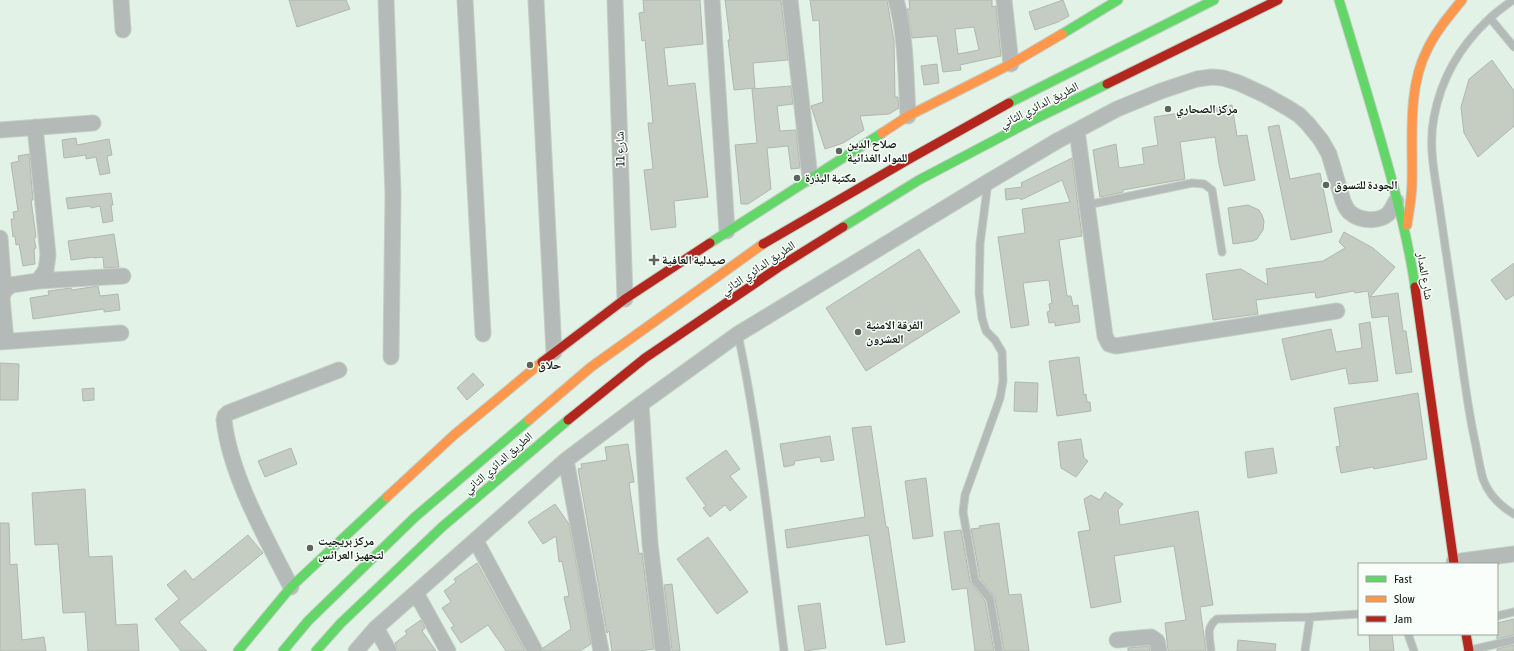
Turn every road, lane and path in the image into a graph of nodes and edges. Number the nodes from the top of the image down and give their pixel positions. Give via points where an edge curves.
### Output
1 (121, 0) edge
2 (386, 0) edge
3 (465, 0) edge
4 (536, 0) edge
5 (615, 0) edge
6 (712, 0) edge
7 (790, 0) edge
8 (896, 0) edge
9 (1004, 0) edge
10 (1214, 0) edge
11 (1278, 0) edge
12 (1462, 0) edge
13 (1513, 0) edge
14 (1112, 2) edge
15 (1340, 3) edge
16 (1490, 18) junction
17 (123, 30) dead end
18 (1514, 47) edge
19 (1011, 64) junction
20 (908, 116) junction
21 (93, 123) dead end
22 (35, 128) junction
23 (0, 130) edge
24 (1077, 130) junction
25 (810, 178) junction
26 (988, 182) junction
27 (1396, 201) junction
28 (1087, 205) junction
29 (726, 231) junction
30 (1405, 234) junction
31 (0, 238) edge
32 (1222, 252) dead end
33 (123, 276) dead end
34 (38, 281) junction
35 (4, 291) junction
36 (625, 298) junction
37 (1337, 311) dead end
38 (121, 333) dead end
39 (483, 334) dead end
40 (738, 334) junction
41 (3, 341) edge
42 (554, 352) junction
43 (391, 357) dead end
44 (339, 370) dead end
45 (641, 404) junction
46 (566, 460) junction
47 (1514, 514) edge
48 (476, 541) junction
49 (1514, 554) edge
50 (1454, 563) edge
51 (291, 587) junction
52 (416, 593) junction
53 (1514, 612) edge
54 (1358, 614) edge
55 (1498, 616) edge
56 (1310, 617) junction
57 (376, 628) junction
58 (1408, 635) edge
59 (1466, 635) edge
60 (1117, 640) dead end
61 (1514, 640) edge
62 (238, 651) edge
63 (283, 651) edge
64 (316, 651) edge
65 (356, 651) edge
66 (389, 651) edge
67 (448, 651) edge
68 (535, 651) edge
69 (601, 651) edge
70 (663, 651) edge
71 (784, 651) edge
72 (999, 651) edge
73 (1159, 651) edge
74 (1211, 651) edge
75 (1305, 651) edge
76 (1414, 651) edge
77 (1469, 651) edge

1 - 17 street
2 - 43 street via 393,194
3 - 39 street
4 - 42 street
5 - 36 street, شارع 11
6 - 29 street
7 - 25 street
8 - 20 street via 904,45
9 - 19 street
10 - 63 main road, الطريق الدائري الثاني via 1035,89 766,242 591,367 415,517 308,621
11 - 64 main road, الطريق الدائري الثاني via 1031,121 919,180 779,267 645,358 543,440 442,527 384,581
12 - 30 main road via 1438,30 1426,51 1418,74 1411,135 1412,184
13 - 16 lane
14 - 19 main road
15 - 27 main road, شارع المدار
16 - 18 lane
16 - 47 lane via 1459,55 1447,75 1437,104 1432,142 1472,430 1480,467 1486,487 1498,503
19 - 20 main road
20 - 25 main road
21 - 22 street
22 - 23 street
22 - 34 street via 48,255 46,270
24 - 26 street
24 - 27 street via 1117,109 1161,91 1197,79 1223,78 1265,95 1299,115 1308,124 1329,154 1343,201 1352,214 1371,220 1380,218 1388,214
24 - 28 street
25 - 29 main road
26 - 40 street
26 - 72 lane via 980,244 979,293 986,330 1002,352 1003,381 1000,398 965,495 963,512 976,580 990,599
27 - 30 main road, شارع المدار
28 - 32 lane via 1192,183 1204,184 1212,190
28 - 37 street via 1105,336 1109,344 1116,346
29 - 36 main road
30 - 50 main road, شارع المدار via 1418,305
31 - 35 street
33 - 34 street
34 - 35 street via 11,285
35 - 41 street
36 - 42 main road
38 - 41 street
40 - 45 street
40 - 71 lane via 754,417
42 - 51 main road via 454,435
44 - 51 street via 228,413 224,420 238,477
45 - 46 street
45 - 70 street via 650,544
46 - 48 street
46 - 69 street
48 - 52 street
48 - 68 street
49 - 50 street
51 - 62 main road
52 - 57 street
52 - 67 street
53 - 55 lane
54 - 56 lane
56 - 74 lane via 1217,619 1211,623 1209,630
56 - 75 lane
57 - 65 street
57 - 66 street
58 - 76 lane
59 - 77 main road
60 - 73 street via 1152,637 1157,641
61 - 77 lane

